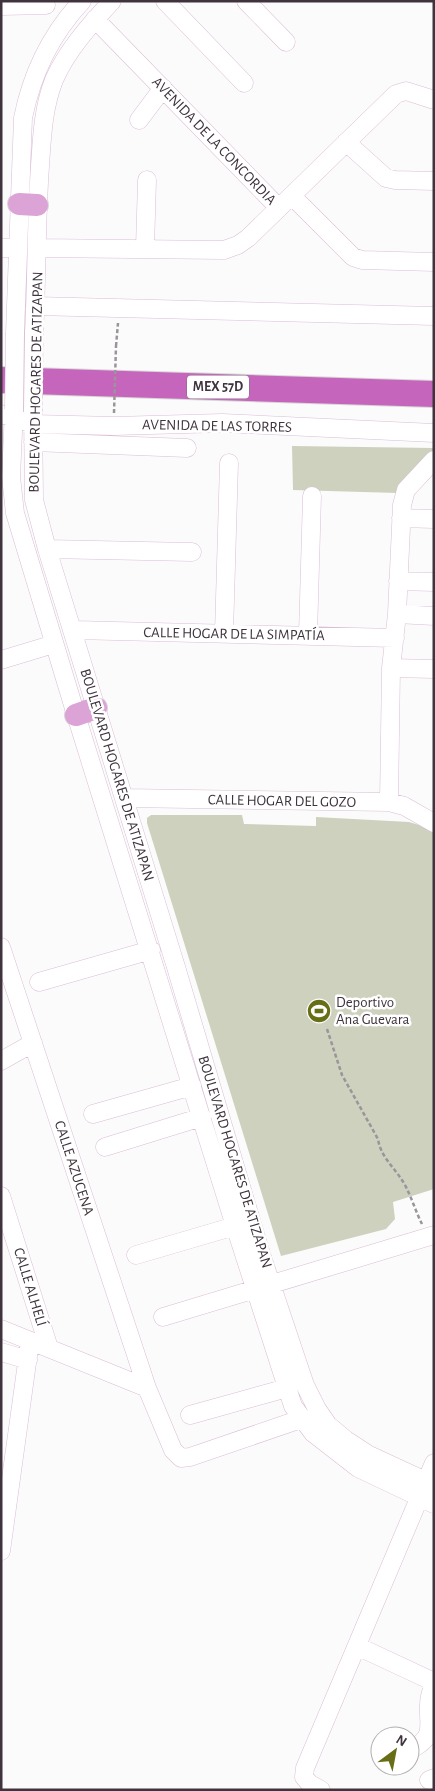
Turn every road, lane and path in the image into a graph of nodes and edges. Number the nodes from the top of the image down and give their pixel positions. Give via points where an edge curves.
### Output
1 (82, 1) edge
2 (112, 1) edge
3 (165, 1) edge
4 (246, 1) edge
5 (44, 3) edge
6 (1, 6) edge
7 (95, 19) junction
8 (64, 23) junction
9 (286, 42) dead end
10 (244, 83) dead end
11 (163, 88) junction
12 (434, 100) edge
13 (139, 120) dead end
14 (346, 142) junction
15 (147, 180) dead end
16 (434, 181) edge
17 (286, 202) junction
18 (28, 205) junction
19 (10, 248) edge
20 (37, 248) junction
21 (145, 248) junction
22 (434, 262) edge
23 (35, 306) junction
24 (119, 307) junction
25 (434, 316) edge
26 (11, 322) edge
27 (1, 363) edge
28 (434, 377) edge
29 (1, 380) edge
30 (434, 394) edge
31 (114, 413) dead end
32 (10, 414) edge
33 (33, 417) junction
34 (434, 433) edge
35 (33, 442) junction
36 (7, 445) edge
37 (187, 448) dead end
38 (434, 460) edge
39 (229, 463) dead end
40 (312, 496) dead end
41 (401, 518) junction
42 (434, 520) edge
43 (47, 549) junction
44 (192, 552) dead end
45 (398, 581) junction
46 (434, 582) edge
47 (397, 614) junction
48 (434, 616) edge
49 (74, 630) junction
50 (224, 633) junction
51 (308, 635) junction
52 (395, 638) junction
53 (54, 644) junction
54 (1, 660) edge
55 (391, 668) junction
56 (434, 669) edge
57 (86, 712) junction
58 (124, 798) junction
59 (389, 802) junction
60 (434, 824) edge
61 (1, 947) edge
62 (151, 950) junction
63 (39, 982) dead end
64 (327, 1029) dead end
65 (33, 1043) junction
66 (1, 1061) edge
67 (192, 1086) junction
68 (93, 1114) dead end
69 (202, 1118) junction
70 (105, 1147) dead end
71 (1, 1196) edge
72 (235, 1226) junction
73 (430, 1236) edge
74 (136, 1255) dead end
75 (263, 1286) junction
76 (164, 1317) dead end
77 (1, 1329) edge
78 (30, 1341) junction
79 (49, 1348) junction
80 (1, 1352) edge
81 (28, 1360) junction
82 (147, 1388) junction
83 (287, 1388) junction
84 (190, 1415) dead end
85 (301, 1419) junction
86 (434, 1464) edge
87 (428, 1491) edge
88 (2, 1531) edge
89 (1, 1551) edge
90 (357, 1646) junction
91 (434, 1683) edge
92 (420, 1744) edge
93 (321, 1790) edge

1 - 8 street, BOULEVARD HOGARES DE ATIZAPAN
2 - 7 street, BOULEVARD HOGARES DE ATIZAPAN
3 - 10 street
4 - 9 street
5 - 6 street
5 - 8 street
7 - 11 street, AVENIDA DE LA CONCORDIA
7 - 18 street, BOULEVARD HOGARES DE ATIZAPAN via 64,60 48,98
8 - 18 street, BOULEVARD HOGARES DE ATIZAPAN via 46,50 28,92 23,118
11 - 13 street
11 - 17 street, AVENIDA DE LA CONCORDIA
12 - 14 street via 401,91
14 - 16 street via 386,178
14 - 17 street
15 - 21 street
17 - 21 street, AVENIDA DE LA CONCORDIA via 238,246 224,250
17 - 22 street via 353,257
18 - 19 street, BOULEVARD HOGARES DE ATIZAPAN
18 - 20 street, BOULEVARD HOGARES DE ATIZAPAN
19 - 26 street, BOULEVARD HOGARES DE ATIZAPAN
20 - 21 street, AVENIDA DE LA CONCORDIA
20 - 23 street, BOULEVARD HOGARES DE ATIZAPAN
23 - 24 street
23 - 33 street, BOULEVARD HOGARES DE ATIZAPAN, bridge
24 - 25 street
24 - 31 path, bridge
26 - 32 street, BOULEVARD HOGARES DE ATIZAPAN, bridge
27 - 28 highway, MEX 57D
29 - 30 highway, MEX 57D
32 - 33 street, AVENIDA DE LAS TORRES
32 - 36 street, BOULEVARD HOGARES DE ATIZAPAN
33 - 34 street, AVENIDA DE LAS TORRES via 114,426 222,423
33 - 35 street, BOULEVARD HOGARES DE ATIZAPAN
35 - 37 street
35 - 43 street, BOULEVARD HOGARES DE ATIZAPAN via 34,500
36 - 53 street, BOULEVARD HOGARES DE ATIZAPAN via 15,513
38 - 41 street via 406,490
39 - 50 street
40 - 51 street
41 - 42 street
41 - 45 street
43 - 44 street
43 - 49 street, BOULEVARD HOGARES DE ATIZAPAN
45 - 46 street
45 - 47 street
47 - 48 street
47 - 52 street
49 - 50 street, CALLE HOGAR DE LA SIMPATÍA
49 - 57 street, BOULEVARD HOGARES DE ATIZAPAN
50 - 51 street, CALLE HOGAR DE LA SIMPATÍA
51 - 52 street, CALLE HOGAR DE LA SIMPATÍA
52 - 55 street
53 - 54 street
53 - 57 street, BOULEVARD HOGARES DE ATIZAPAN
55 - 56 street
55 - 59 street
57 - 58 street, BOULEVARD HOGARES DE ATIZAPAN
57 - 62 street, BOULEVARD HOGARES DE ATIZAPAN
58 - 59 street, CALLE HOGAR DEL GOZO
58 - 75 street, BOULEVARD HOGARES DE ATIZAPAN
59 - 60 street, CALLE HOGAR DEL GOZO via 404,806
61 - 65 street, CALLE AZUCENA
62 - 63 street
62 - 67 street, BOULEVARD HOGARES DE ATIZAPAN
64 - 73 path via 342,1075 378,1138 388,1164 405,1185
65 - 66 street
65 - 82 street, CALLE AZUCENA
67 - 68 street
67 - 69 street, BOULEVARD HOGARES DE ATIZAPAN
69 - 70 street
69 - 72 street, BOULEVARD HOGARES DE ATIZAPAN
71 - 79 street, CALLE ALHELÍ
72 - 74 street
72 - 75 street, BOULEVARD HOGARES DE ATIZAPAN
73 - 75 street
75 - 76 street
75 - 83 street, BOULEVARD HOGARES DE ATIZAPAN
75 - 87 street, BOULEVARD HOGARES DE ATIZAPAN via 305,1384 328,1425 346,1440
77 - 78 street
78 - 79 street
78 - 81 street
79 - 82 street
80 - 81 street
81 - 88 street
82 - 85 street, CALLE AZUCENA via 173,1450 181,1458
83 - 84 street
83 - 85 street, BOULEVARD HOGARES DE ATIZAPAN
85 - 87 street, BOULEVARD HOGARES DE ATIZAPAN via 313,1433 358,1468
86 - 87 street
87 - 90 street
88 - 89 street
90 - 91 street
90 - 93 street via 305,1768 304,1777
91 - 92 street via 429,1706 430,1733

